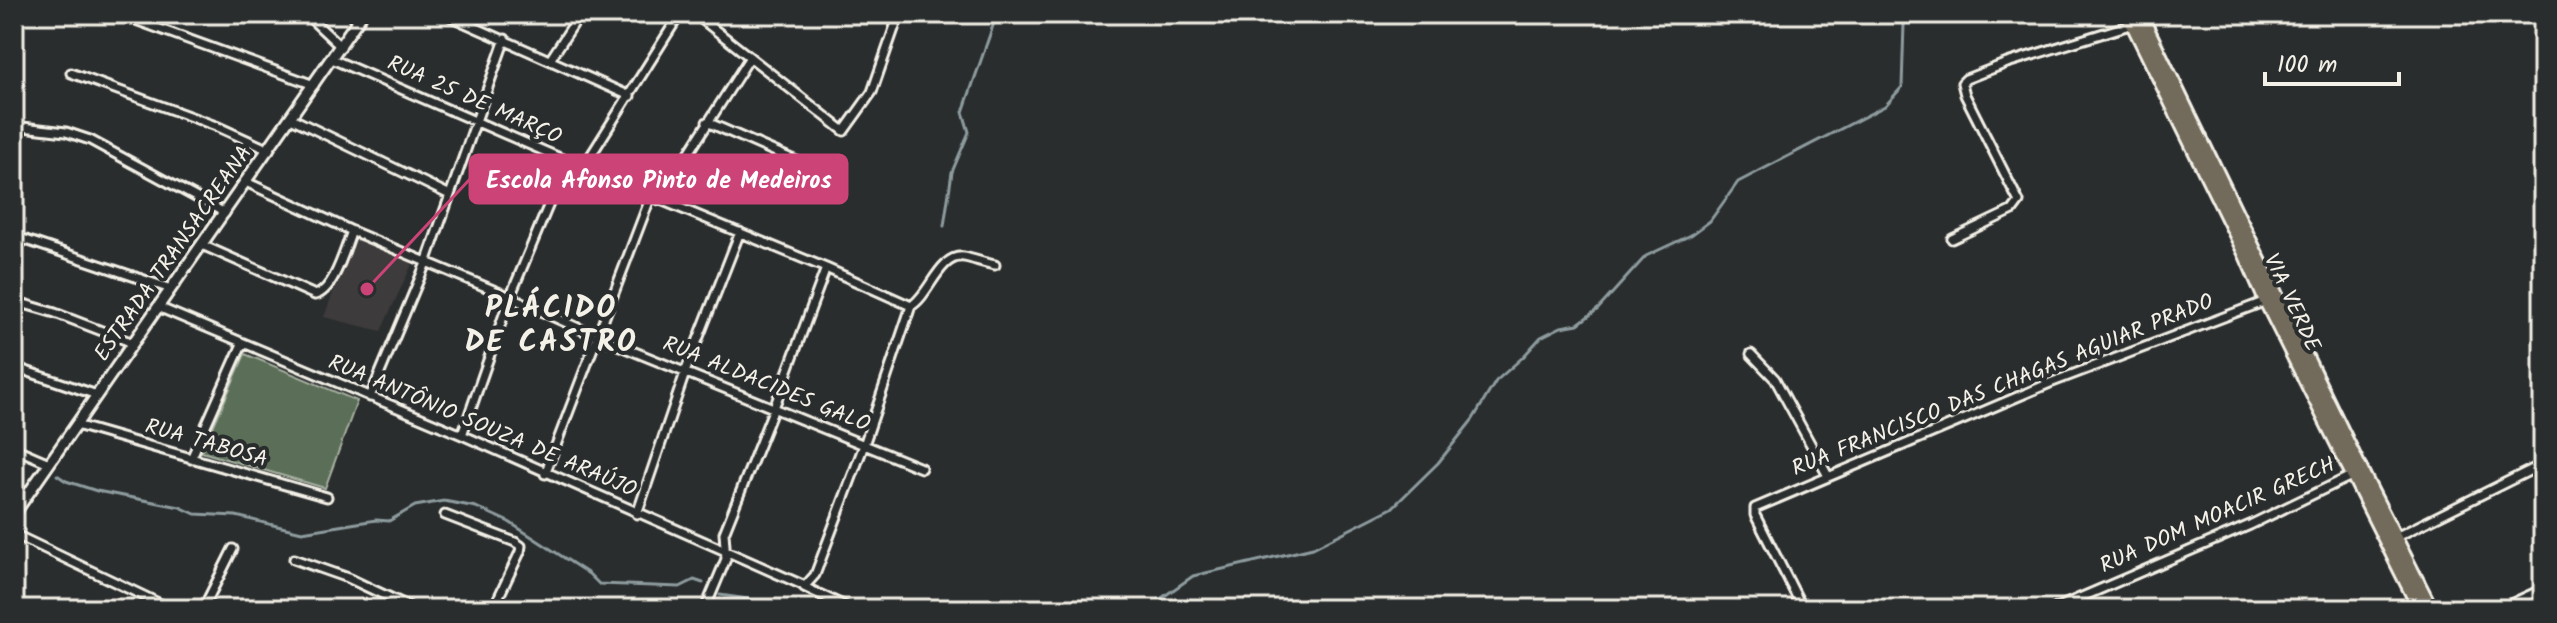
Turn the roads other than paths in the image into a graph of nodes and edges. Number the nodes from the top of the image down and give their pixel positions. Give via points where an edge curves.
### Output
1 (306, 14) edge
2 (362, 14) edge
3 (445, 14) edge
4 (474, 14) edge
5 (580, 14) edge
6 (680, 14) edge
7 (695, 14) edge
8 (2134, 17) edge
9 (138, 21) dead end
10 (468, 23) junction
11 (896, 23) dead end
12 (505, 39) junction
13 (341, 47) junction
14 (750, 57) junction
15 (332, 59) junction
16 (550, 60) junction
17 (71, 73) dead end
18 (314, 85) junction
19 (630, 96) junction
20 (291, 118) junction
21 (477, 121) junction
22 (707, 122) junction
23 (14, 126) edge
24 (269, 150) junction
25 (567, 161) junction
26 (583, 168) junction
27 (833, 177) dead end
28 (246, 182) junction
29 (450, 195) junction
30 (655, 198) junction
31 (225, 213) junction
32 (352, 231) junction
33 (740, 232) junction
34 (14, 236) edge
35 (1952, 239) dead end
36 (202, 245) junction
37 (426, 263) junction
38 (995, 265) dead end
39 (826, 268) junction
40 (171, 289) junction
41 (510, 297) junction
42 (14, 301) edge
43 (2266, 301) junction
44 (911, 306) junction
45 (158, 307) junction
46 (598, 337) junction
47 (133, 343) junction
48 (242, 344) junction
49 (1751, 354) dead end
50 (14, 367) edge
51 (686, 370) junction
52 (97, 395) junction
53 (370, 397) junction
54 (774, 408) junction
55 (76, 425) junction
56 (462, 435) junction
57 (864, 445) junction
58 (14, 448) edge
59 (191, 459) junction
60 (49, 463) junction
61 (2543, 464) edge
62 (921, 468) dead end
63 (545, 474) junction
64 (2353, 475) junction
65 (1828, 476) junction
66 (327, 497) dead end
67 (14, 514) edge
68 (637, 514) junction
69 (445, 515) dead end
70 (14, 534) edge
71 (2396, 537) junction
72 (233, 549) dead end
73 (724, 549) junction
74 (294, 559) dead end
75 (802, 586) junction
76 (2543, 589) edge
77 (171, 609) edge
78 (203, 609) edge
79 (414, 609) edge
80 (493, 609) edge
81 (705, 609) edge
82 (851, 609) edge
83 (1803, 609) edge
84 (2054, 609) edge
85 (2420, 609) edge
86 (2431, 609) edge
87 (2500, 609) edge

1 - 13 street
2 - 13 street, ESTRADA TRANSACREANA
3 - 10 street
4 - 10 street
5 - 16 street
6 - 19 street
7 - 14 street
8 - 35 street via 1962,83 2018,205
8 - 43 main road, VIA VERDE
8 - 71 main road, VIA VERDE
9 - 18 street
10 - 12 street
11 - 14 street via 872,92 844,131
12 - 16 street
12 - 21 street
13 - 15 street, ESTRADA TRANSACREANA
14 - 22 street
15 - 18 street, ESTRADA TRANSACREANA
15 - 21 street, RUA 25 DE MARÇO
16 - 19 street
17 - 24 street
18 - 20 street, ESTRADA TRANSACREANA
19 - 26 street
20 - 24 street, ESTRADA TRANSACREANA
20 - 29 street
21 - 25 street, RUA 25 DE MARÇO
21 - 29 street
22 - 27 street
22 - 30 street
23 - 31 street via 90,140
24 - 28 street, ESTRADA TRANSACREANA
25 - 26 street, RUA 25 DE MARÇO
25 - 41 street
26 - 30 street, RUA 25 DE MARÇO
28 - 31 street, ESTRADA TRANSACREANA
28 - 32 street, RUA ALDACIDES GALO
29 - 37 street
30 - 33 street, RUA 25 DE MARÇO
30 - 46 street
31 - 36 street, ESTRADA TRANSACREANA
32 - 36 street via 332,281 315,295
32 - 37 street, RUA ALDACIDES GALO
33 - 39 street, RUA 25 DE MARÇO
33 - 51 street
34 - 40 street
36 - 40 street, ESTRADA TRANSACREANA
37 - 41 street, RUA ALDACIDES GALO
37 - 53 street
38 - 44 street via 954,257
39 - 44 street, RUA 25 DE MARÇO
39 - 54 street
40 - 45 street, ESTRADA TRANSACREANA
41 - 46 street, RUA ALDACIDES GALO
41 - 56 street
42 - 47 street
43 - 64 main road, VIA VERDE
43 - 65 street, RUA FRANCISCO DAS CHAGAS AGUIAR PRADO
44 - 57 street
45 - 47 street, ESTRADA TRANSACREANA
45 - 48 street, RUA ANTÔNIO SOUZA DE ARAÚJO
46 - 51 street, RUA ALDACIDES GALO
46 - 63 street
47 - 52 street, ESTRADA TRANSACREANA
48 - 53 street, RUA ANTÔNIO SOUZA DE ARAÚJO
48 - 59 street
49 - 65 street via 1775,379
50 - 52 street
51 - 54 street, RUA ALDACIDES GALO
51 - 68 street
52 - 55 street, ESTRADA TRANSACREANA
53 - 56 street, RUA ANTÔNIO SOUZA DE ARAÚJO
54 - 57 street, RUA ALDACIDES GALO
54 - 73 street via 724,533
55 - 59 street, RUA TABOSA
55 - 60 street, ESTRADA TRANSACREANA
56 - 63 street, RUA ANTÔNIO SOUZA DE ARAÚJO
57 - 62 street, RUA ALDACIDES GALO
57 - 75 street via 815,575
58 - 60 street
59 - 66 street, RUA TABOSA
60 - 67 street, ESTRADA TRANSACREANA
61 - 71 street
63 - 68 street, RUA ANTÔNIO SOUZA DE ARAÚJO
64 - 84 street, RUA DOM MOACIR GRECH
64 - 85 main road, VIA VERDE
65 - 83 street, RUA FRANCISCO DAS CHAGAS AGUIAR PRADO via 1755,508
68 - 73 street, RUA ANTÔNIO SOUZA DE ARAÚJO
69 - 80 street via 521,546
70 - 77 street
71 - 86 main road, VIA VERDE
72 - 78 street
73 - 75 street, RUA ANTÔNIO SOUZA DE ARAÚJO
73 - 81 street via 726,559
74 - 79 street
75 - 82 street
76 - 87 street

